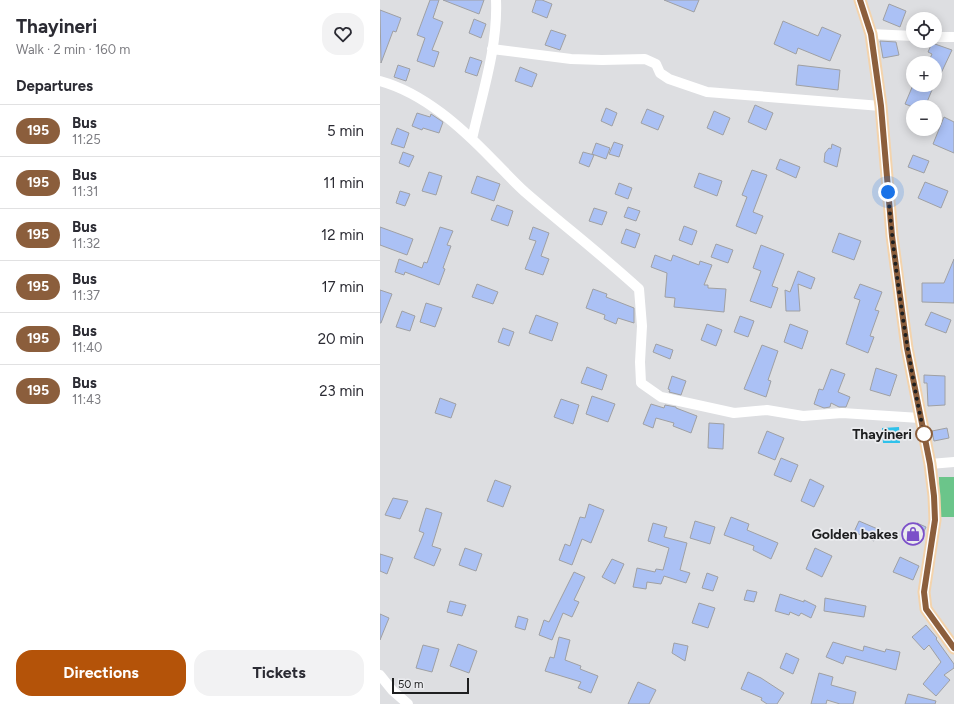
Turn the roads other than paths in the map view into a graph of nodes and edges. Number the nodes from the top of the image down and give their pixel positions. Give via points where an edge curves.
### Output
1 (496, 0) edge
2 (860, 0) edge
3 (871, 34) junction
4 (906, 36) edge
5 (942, 37) edge
6 (954, 37) edge
7 (492, 49) junction
8 (380, 81) edge
9 (881, 106) junction
10 (472, 139) junction
11 (920, 418) junction
12 (954, 462) edge
13 (930, 464) junction
14 (954, 648) edge
15 (380, 675) edge
16 (408, 704) edge

1 - 7 street via 497,18
2 - 3 main road
3 - 4 street
3 - 9 main road
5 - 6 street
7 - 9 street via 571,58 645,59 656,64 660,73 669,79 707,92
7 - 10 street
8 - 10 street via 421,99
9 - 11 main road via 892,236 907,348
10 - 11 street via 524,192 639,289 642,326 641,383 662,397 734,413 767,410 803,416 842,413
11 - 13 main road
12 - 13 street
13 - 14 main road via 935,520 924,592 926,609
15 - 16 street

